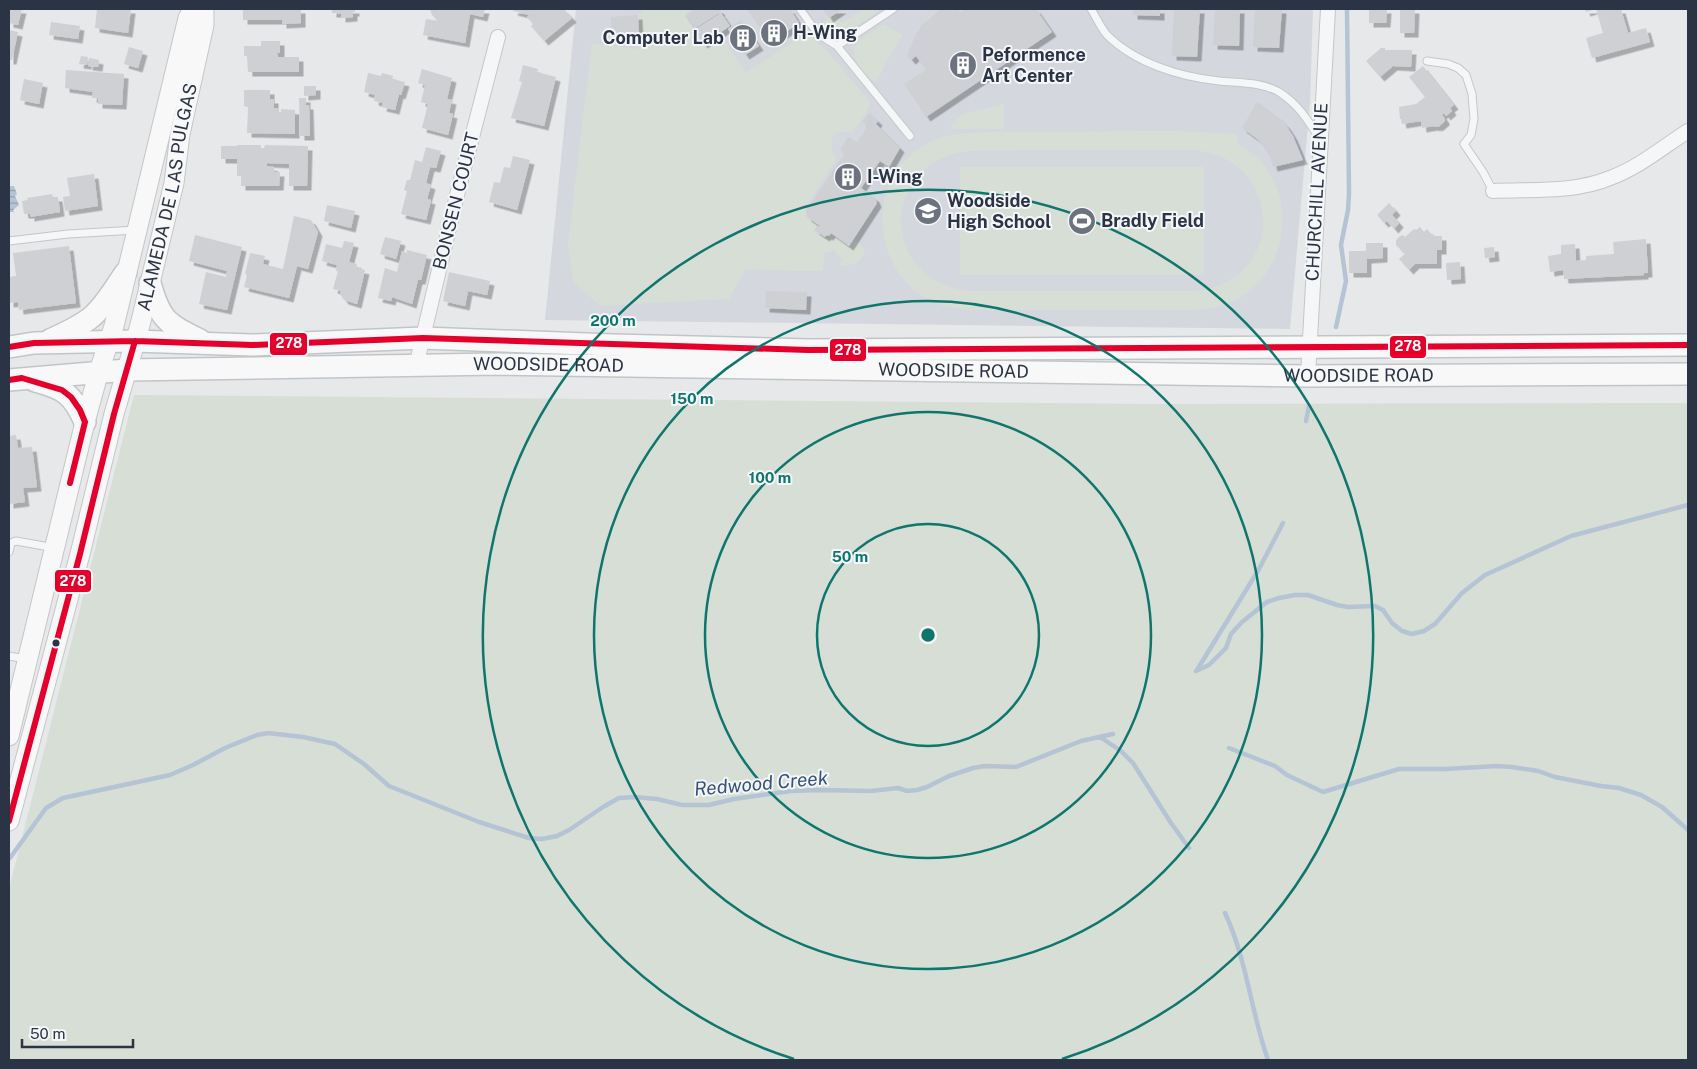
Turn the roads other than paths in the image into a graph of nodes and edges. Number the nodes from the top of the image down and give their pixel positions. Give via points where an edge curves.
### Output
1 (193, 9) edge
2 (204, 9) edge
3 (800, 9) edge
4 (893, 9) edge
5 (1091, 9) edge
6 (1328, 9) edge
7 (498, 37) dead end
8 (837, 46) junction
9 (1427, 61) dead end
10 (1688, 131) edge
11 (910, 136) dead end
12 (1320, 141) junction
13 (1493, 190) joint
14 (137, 230) junction
15 (9, 241) edge
16 (126, 272) junction
17 (150, 283) junction
18 (423, 338) junction
19 (108, 341) junction
20 (135, 342) junction
21 (43, 343) junction
22 (207, 343) junction
23 (1688, 346) edge
24 (9, 347) edge
25 (1308, 348) junction
26 (416, 366) junction
27 (127, 370) junction
28 (99, 372) junction
29 (1688, 374) edge
30 (1308, 376) junction
31 (16, 379) edge
32 (85, 422) junction
33 (55, 548) junction
34 (9, 552) edge
35 (80, 554) junction
36 (9, 656) edge
37 (28, 660) junction
38 (34, 727) junction
39 (11, 729) edge
40 (9, 821) edge

1 - 14 main road, ALAMEDA DE LAS PULGAS via 188,18
2 - 17 main road, ALAMEDA DE LAS PULGAS via 204,25 180,134 174,184
3 - 8 lane via 818,34
4 - 8 lane
5 - 12 lane via 1106,34 1132,55 1201,79 1262,86 1278,92 1303,113
6 - 12 street, CHURCHILL AVENUE
7 - 18 street, BONSEN COURT via 456,195
8 - 11 lane
9 - 13 lane via 1448,64 1466,75 1472,94 1474,119 1471,135 1464,144
10 - 13 street via 1639,164 1610,178 1576,188
12 - 25 street, CHURCHILL AVENUE
14 - 15 lane
14 - 16 main road, ALAMEDA DE LAS PULGAS
16 - 19 main road, ALAMEDA DE LAS PULGAS
16 - 21 main road via 90,318
17 - 20 main road, ALAMEDA DE LAS PULGAS
17 - 22 main road via 155,304 163,318
18 - 22 main road, WOODSIDE ROAD via 252,345
18 - 25 main road, WOODSIDE ROAD via 808,350
18 - 26 street, BONSEN COURT
19 - 20 main road, WOODSIDE ROAD
19 - 21 main road, WOODSIDE ROAD
19 - 28 main road, ALAMEDA DE LAS PULGAS
20 - 22 main road, WOODSIDE ROAD
20 - 27 main road, ALAMEDA DE LAS PULGAS
21 - 24 main road, WOODSIDE ROAD
23 - 25 main road, WOODSIDE ROAD
25 - 30 street, CHURCHILL AVENUE
26 - 27 main road, WOODSIDE ROAD
26 - 30 main road, WOODSIDE ROAD via 497,364
27 - 28 main road, WOODSIDE ROAD
27 - 35 main road, ALAMEDA DE LAS PULGAS
28 - 31 main road, WOODSIDE ROAD
28 - 32 main road, ALAMEDA DE LAS PULGAS
29 - 30 main road, WOODSIDE ROAD
31 - 32 main road via 62,390 71,397
32 - 33 main road, ALAMEDA DE LAS PULGAS
33 - 34 lane via 16,541 11,543
33 - 35 main road
33 - 37 main road, ALAMEDA DE LAS PULGAS
35 - 38 main road, ALAMEDA DE LAS PULGAS
36 - 37 lane
37 - 39 main road, ALAMEDA DE LAS PULGAS
38 - 39 main road
38 - 40 main road, ALAMEDA DE LAS PULGAS

